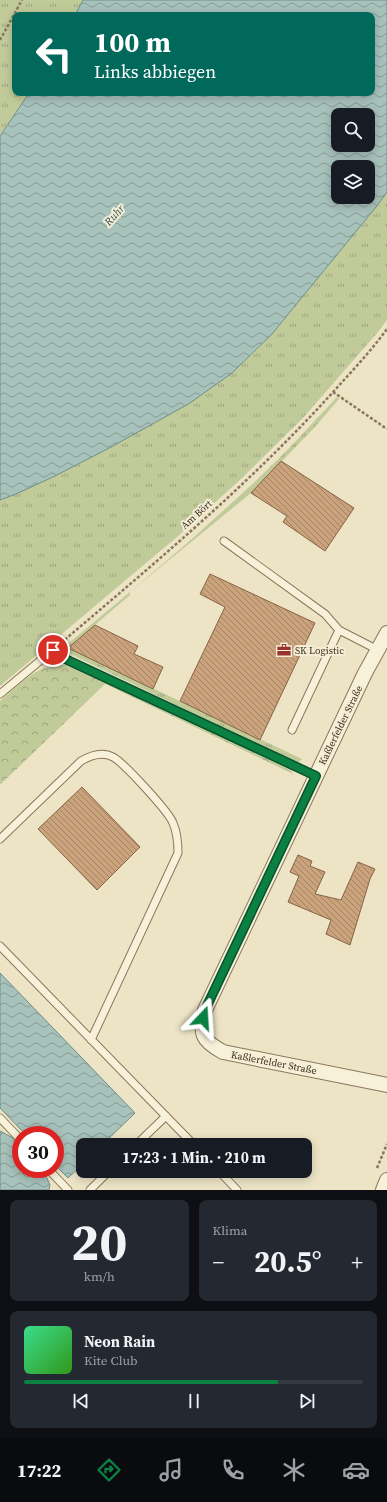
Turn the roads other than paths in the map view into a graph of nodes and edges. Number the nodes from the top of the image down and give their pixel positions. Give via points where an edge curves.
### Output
1 (224, 541) dead end
2 (339, 630) junction
3 (387, 633) edge
4 (378, 650) junction
5 (0, 694) edge
6 (292, 730) dead end
7 (316, 776) junction
8 (0, 839) edge
9 (0, 946) edge
10 (91, 1040) junction
11 (387, 1084) edge
12 (166, 1116) junction
13 (0, 1118) edge
14 (12, 1131) edge
15 (143, 1138) edge
16 (187, 1138) edge
17 (57, 1178) edge
18 (102, 1178) edge
19 (226, 1178) edge
20 (387, 1180) edge
21 (68, 1190) edge
22 (90, 1190) edge
23 (237, 1190) edge
24 (383, 1190) edge

1 - 2 lane via 325,614
2 - 4 lane
2 - 6 lane
3 - 4 street, Kaßlerfelder Straße
4 - 7 street, Kaßlerfelder Straße
5 - 7 lane via 53,650 61,657
7 - 11 street, Kaßlerfelder Straße via 205,1010 201,1027 210,1045 223,1052
8 - 10 lane via 82,761 92,755 103,754 122,763 173,822 178,853
9 - 10 lane
10 - 12 lane
12 - 15 lane
12 - 16 lane
13 - 14 lane
17 - 21 lane
18 - 22 lane
19 - 23 lane
20 - 24 street

